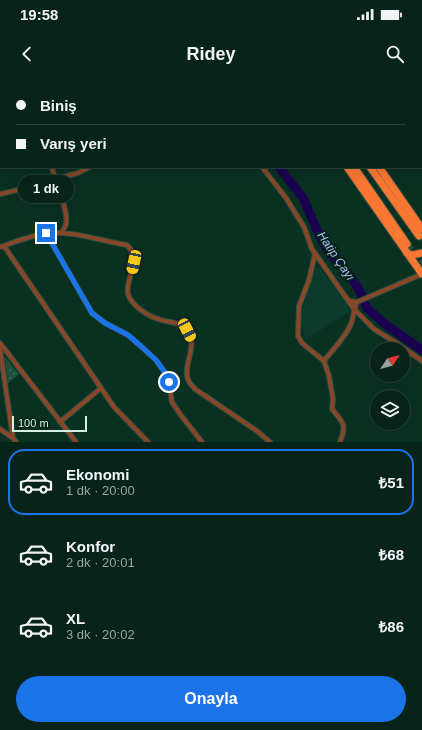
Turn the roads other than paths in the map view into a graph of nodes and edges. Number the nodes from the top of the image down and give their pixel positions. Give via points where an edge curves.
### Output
1 (52, 168) edge
2 (88, 168) edge
3 (263, 168) edge
4 (348, 168) edge
5 (355, 168) edge
6 (371, 168) edge
7 (380, 168) edge
8 (55, 179) junction
9 (0, 194) edge
10 (420, 232) edge
11 (46, 233) junction
12 (62, 233) junction
13 (407, 244) tunnel mouth
14 (2, 247) edge
15 (422, 252) edge
16 (407, 253) junction
17 (315, 254) junction
18 (422, 266) edge
19 (422, 274) edge
20 (349, 301) junction
21 (357, 302) junction
22 (354, 309) junction
23 (0, 344) edge
24 (0, 348) edge
25 (324, 361) junction
26 (422, 361) edge
27 (101, 388) junction
28 (60, 422) junction
29 (0, 429) edge
30 (14, 440) edge
31 (76, 442) edge
32 (148, 442) edge
33 (202, 442) edge
34 (270, 442) edge
35 (340, 442) edge

1 - 8 street
2 - 8 street
3 - 17 street via 286,198 304,228
4 - 16 highway
5 - 13 highway
6 - 10 highway
7 - 10 highway
8 - 9 street
8 - 12 street via 65,208 66,223
11 - 12 street
11 - 14 street
11 - 33 street via 92,313 128,335 156,360 166,374 172,402
12 - 34 street via 127,245 132,250 134,262 128,295 144,312 157,319 179,324 187,330 192,348 186,369 188,380 194,390
14 - 27 street
15 - 16 highway via 412,255
16 - 19 highway
17 - 20 street
17 - 25 street via 299,306 298,336 302,343
18 - 19 street
19 - 21 street
20 - 21 street
20 - 22 street
21 - 22 street
22 - 25 street via 347,332
22 - 26 street via 374,329
23 - 28 street
24 - 30 street
25 - 35 street via 333,399 332,408 344,425
27 - 28 street
27 - 32 street via 114,407
28 - 31 street
29 - 30 street

